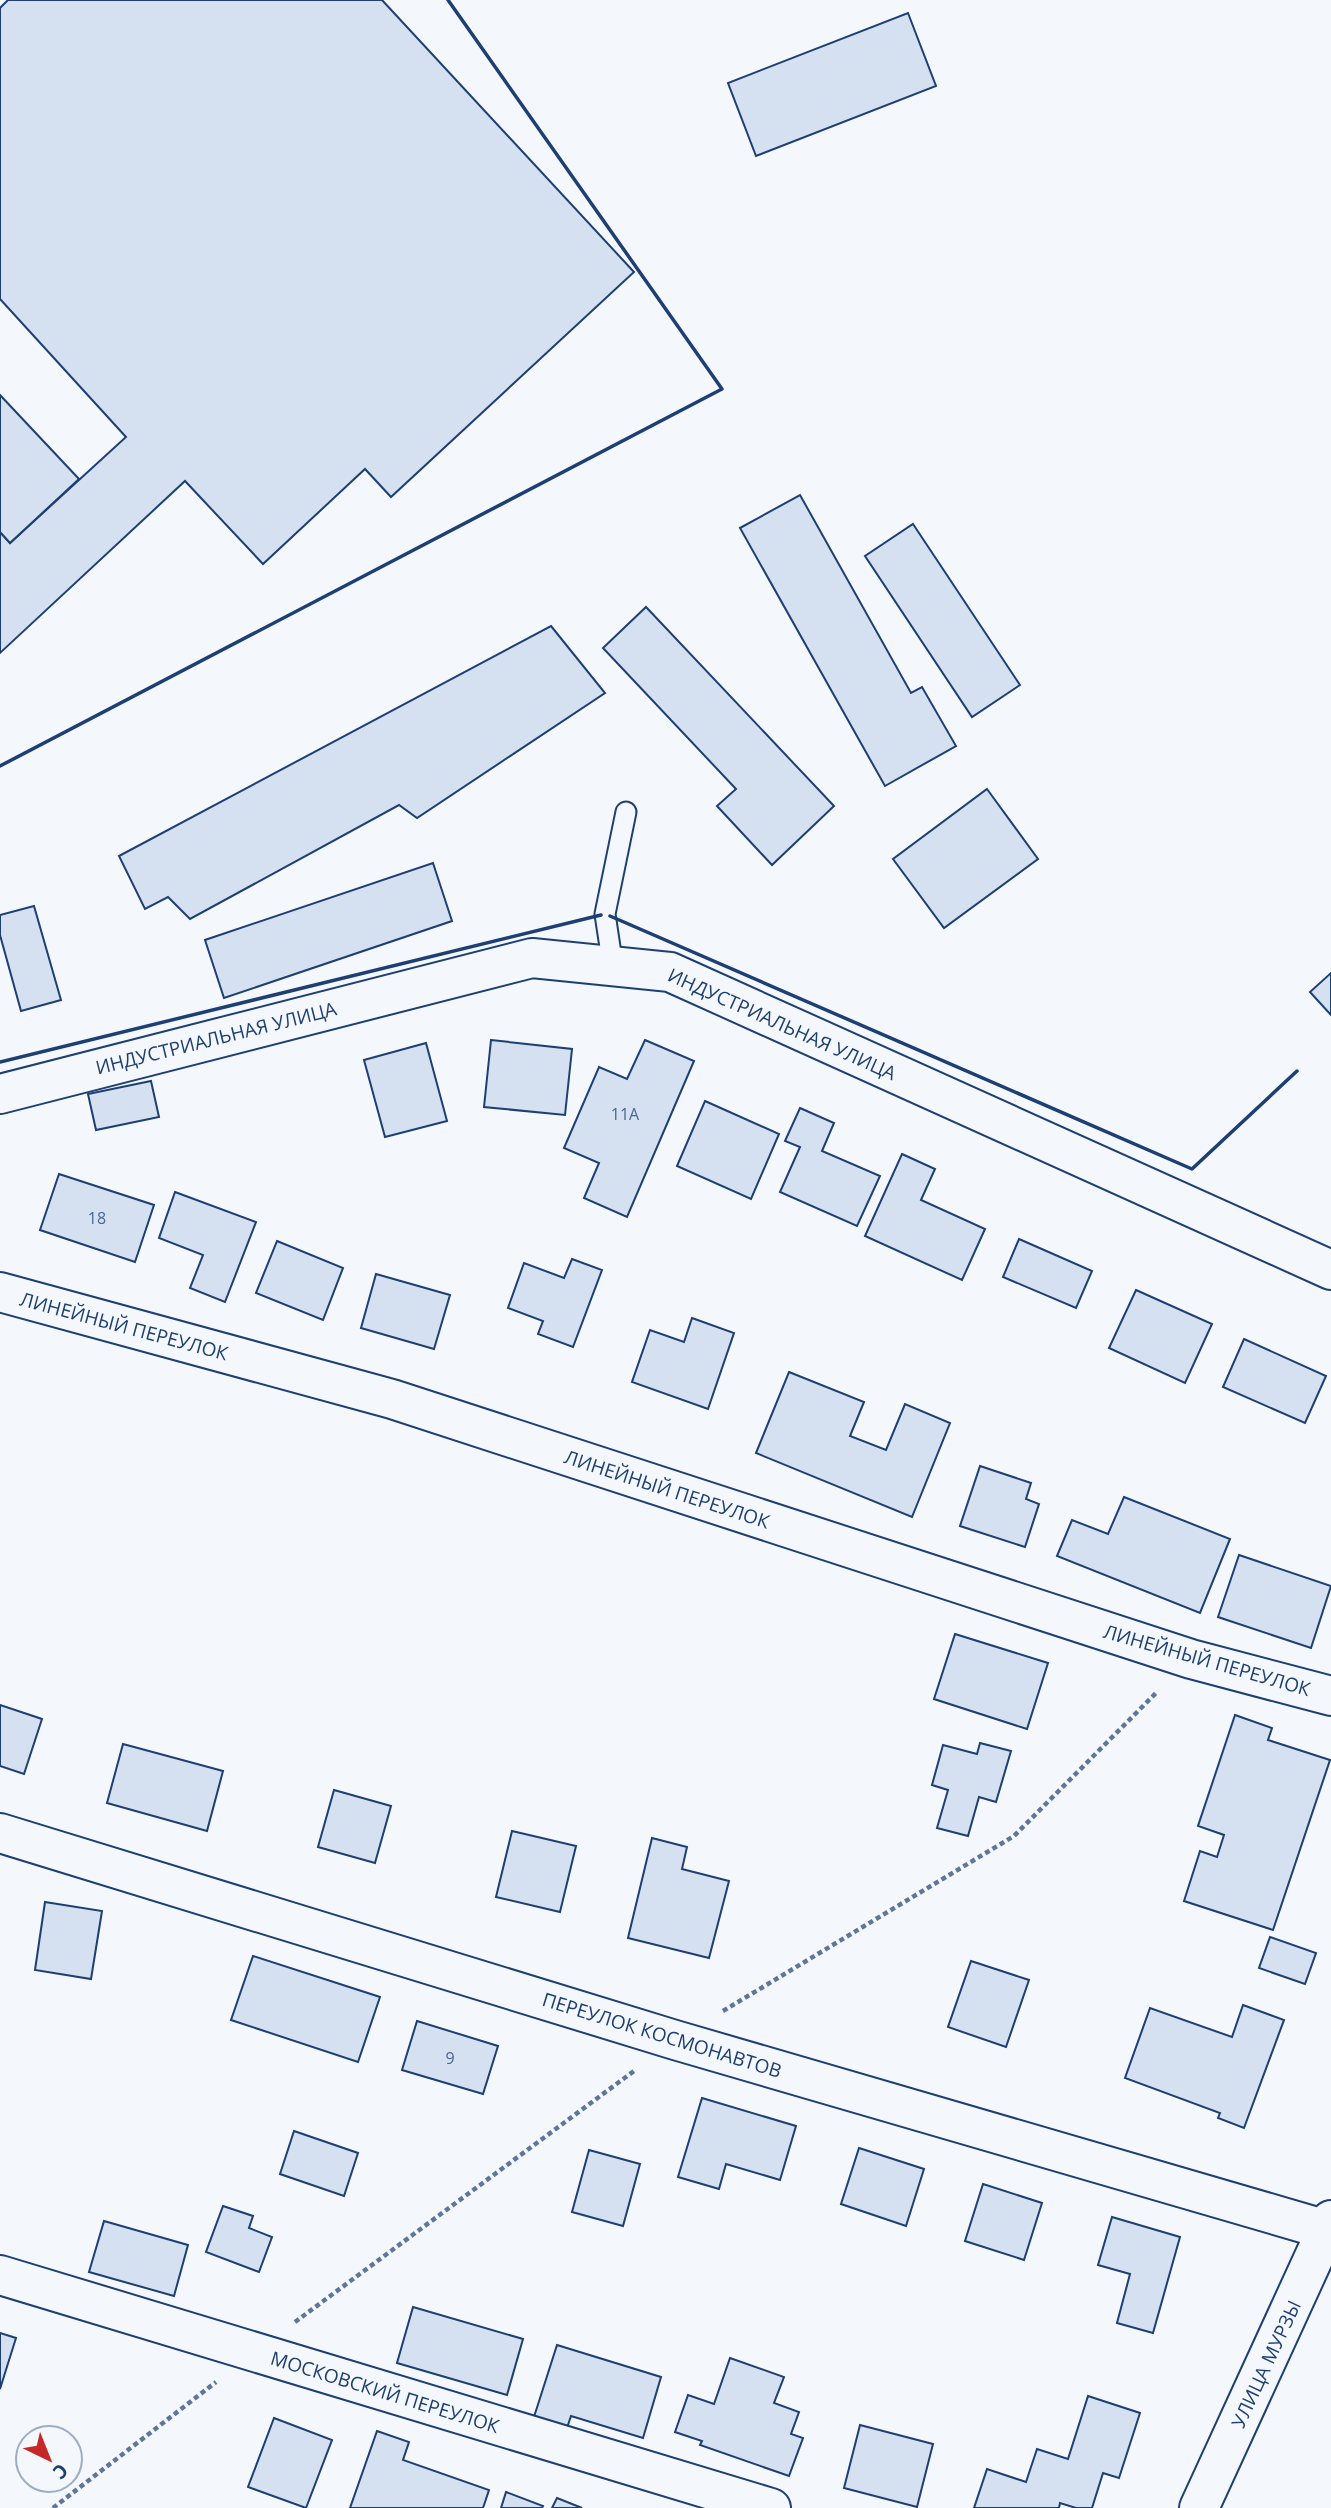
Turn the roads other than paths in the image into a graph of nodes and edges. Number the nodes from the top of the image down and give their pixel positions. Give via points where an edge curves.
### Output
1 (626, 812) dead end
2 (612, 967) junction
3 (0, 1094) edge
4 (1331, 1270) edge
5 (0, 1292) edge
6 (1331, 1696) edge
7 (0, 1833) edge
8 (1329, 2225) edge
9 (0, 2275) edge
10 (771, 2508) edge
11 (1199, 2508) edge

1 - 2 lane via 605,914
2 - 3 street, ИНДУСТРИАЛЬНАЯ УЛИЦА via 532,958
2 - 4 street, ИНДУСТРИАЛЬНАЯ УЛИЦА via 670,972
5 - 6 street, ЛИНЕЙНЫЙ ПЕРЕУЛОК via 392,1399 1191,1658
7 - 8 street, ПЕРЕУЛОК КОСМОНАВТОВ via 675,2040
8 - 11 street, УЛИЦА МУРЗЫ
9 - 10 street, МОСКОВСКИЙ ПЕРЕУЛОК

